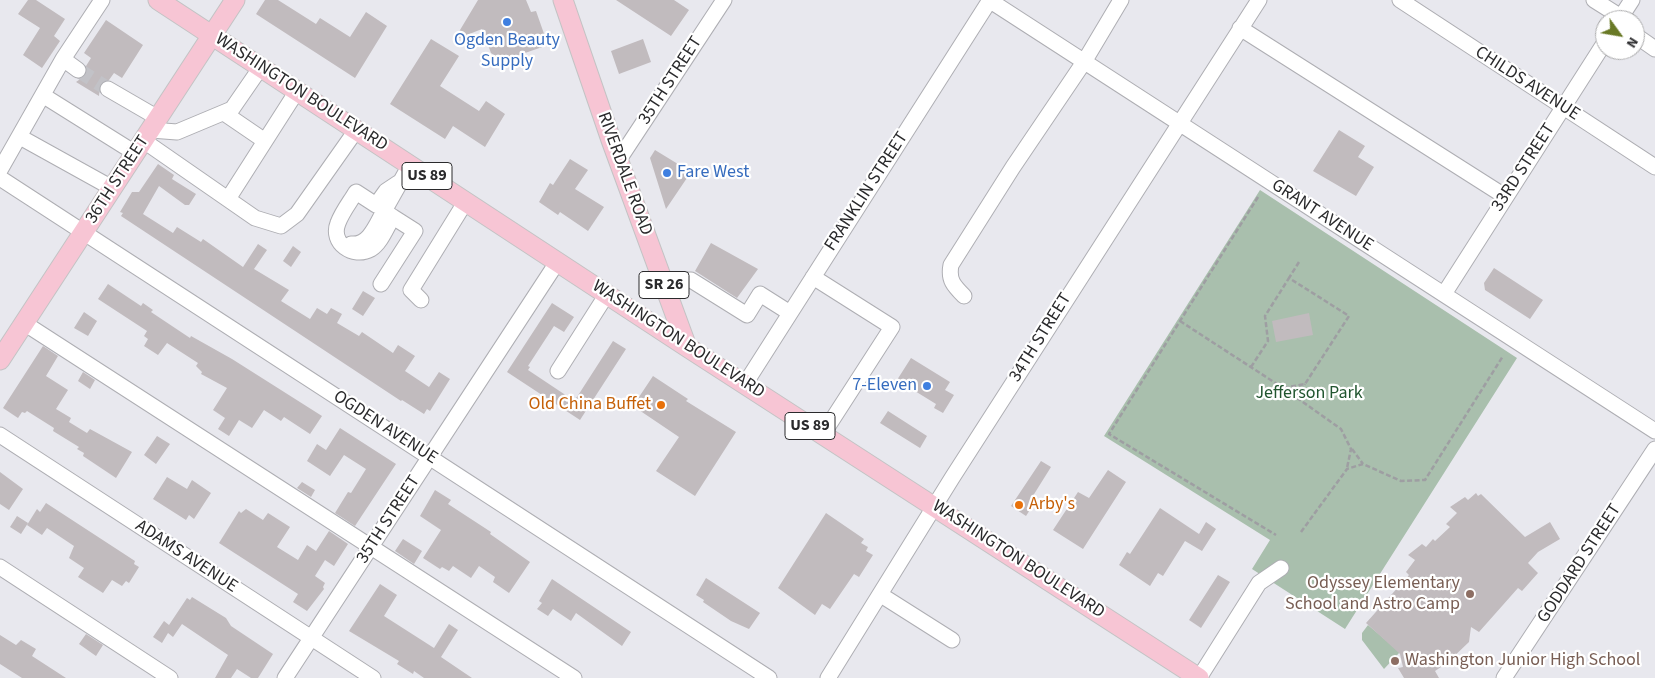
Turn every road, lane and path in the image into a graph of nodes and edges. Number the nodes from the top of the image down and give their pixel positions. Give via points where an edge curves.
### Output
1 (102, 0) edge
2 (158, 0) edge
3 (235, 0) edge
4 (563, 0) edge
5 (724, 0) edge
6 (989, 0) edge
7 (1121, 0) edge
8 (1259, 0) edge
9 (1400, 0) edge
10 (1594, 0) edge
11 (1608, 10) edge
12 (1240, 28) junction
13 (212, 35) junction
14 (1595, 57) edge
15 (64, 59) junction
16 (1084, 62) junction
17 (261, 67) junction
18 (78, 70) tunnel mouth
19 (108, 88) tunnel mouth
20 (298, 90) junction
21 (44, 96) junction
22 (1563, 107) junction
23 (224, 113) junction
24 (1178, 122) junction
25 (357, 129) junction
26 (147, 135) junction
27 (20, 137) junction
28 (265, 141) junction
29 (618, 162) junction
30 (410, 164) junction
31 (1655, 167) edge
32 (0, 170) edge
33 (0, 178) edge
34 (398, 183) junction
35 (112, 188) junction
36 (1258, 197) dead end
37 (1506, 197) junction
38 (228, 199) junction
39 (466, 202) junction
40 (389, 214) junction
41 (84, 233) junction
42 (558, 261) junction
43 (1299, 262) dead end
44 (813, 277) junction
45 (1289, 278) junction
46 (662, 281) junction
47 (380, 284) dead end
48 (607, 294) junction
49 (1444, 294) junction
50 (964, 296) dead end
51 (421, 300) dead end
52 (790, 314) junction
53 (1180, 321) junction
54 (24, 323) junction
55 (686, 347) junction
56 (1503, 356) dead end
57 (0, 360) edge
58 (1251, 368) junction
59 (558, 371) dead end
60 (745, 384) junction
61 (1305, 384) junction
62 (1283, 388) junction
63 (1296, 398) junction
64 (1655, 431) edge
65 (823, 434) junction
66 (0, 435) edge
67 (1351, 449) junction
68 (1655, 449) edge
69 (430, 457) junction
70 (1363, 464) junction
71 (1347, 469) junction
72 (934, 505) junction
73 (1302, 532) dead end
74 (1276, 535) dead end
75 (370, 548) junction
76 (0, 567) edge
77 (1281, 568) dead end
78 (881, 595) junction
79 (311, 638) junction
80 (952, 640) dead end
81 (170, 678) edge
82 (285, 678) edge
83 (372, 678) edge
84 (574, 678) edge
85 (769, 678) edge
86 (828, 678) edge
87 (1199, 678) edge
88 (1504, 678) edge

1 - 15 street
2 - 13 main road, WASHINGTON BOULEVARD / US 89
3 - 13 main road, 36TH STREET
4 - 29 main road, RIVERDALE ROAD / SR 26
5 - 29 street, 35TH STREET
6 - 16 street, GRANT AVENUE
6 - 44 street, FRANKLIN STREET
7 - 16 street
8 - 12 street, 34TH STREET
9 - 22 street, CHILDS AVENUE
10 - 11 street
12 - 24 street, 34TH STREET
12 - 37 street
13 - 17 main road, WASHINGTON BOULEVARD / US 89
13 - 26 main road, 36TH STREET
14 - 22 street, 33RD STREET
15 - 18 street
15 - 21 street
16 - 24 street, GRANT AVENUE
16 - 50 street via 951,265 951,283
17 - 20 main road, WASHINGTON BOULEVARD / US 89
17 - 23 street via 232,109
19 - 26 street
20 - 25 main road, WASHINGTON BOULEVARD / US 89
20 - 28 street
21 - 26 street
21 - 27 street
22 - 31 street, CHILDS AVENUE
22 - 37 street, 33RD STREET
23 - 26 street via 177,132
23 - 28 street
24 - 49 street, GRANT AVENUE
24 - 72 street, 34TH STREET
25 - 30 main road, WASHINGTON BOULEVARD / US 89
25 - 38 street via 297,214 281,226 254,218
26 - 35 main road, 36TH STREET
26 - 38 street
27 - 32 street
27 - 35 street
28 - 38 street
29 - 46 main road, RIVERDALE ROAD / SR 26
30 - 34 street
30 - 39 main road, WASHINGTON BOULEVARD / US 89
33 - 41 street, OGDEN AVENUE
34 - 40 street
34 - 40 street via 386,190 376,205 356,192 337,224 337,239 344,248 356,252 369,250 376,245
35 - 41 main road, 36TH STREET
36 - 53 path
37 - 49 street, 33RD STREET
39 - 42 main road, WASHINGTON BOULEVARD / US 89
39 - 51 street via 411,290
40 - 47 street via 414,231
41 - 54 main road, 36TH STREET
41 - 69 street, OGDEN AVENUE
42 - 48 main road, WASHINGTON BOULEVARD / US 89
42 - 69 street, 35TH STREET
43 - 45 path
44 - 52 street, FRANKLIN STREET
44 - 65 street via 892,327
45 - 58 path via 1265,316 1268,341
45 - 61 path via 1349,316
46 - 52 street via 691,280 747,315 760,294
46 - 55 main road, RIVERDALE ROAD / SR 26
48 - 55 main road, WASHINGTON BOULEVARD / US 89
48 - 59 street
49 - 64 street, GRANT AVENUE
52 - 60 street, FRANKLIN STREET
53 - 58 path
53 - 74 path via 1109,434
54 - 57 main road, 36TH STREET
54 - 75 street
55 - 60 main road, WASHINGTON BOULEVARD / US 89
56 - 70 path via 1425,480 1400,481
58 - 62 path
60 - 65 main road, WASHINGTON BOULEVARD / US 89
61 - 62 path
61 - 63 path
62 - 63 path
63 - 67 path via 1341,429
65 - 72 main road, WASHINGTON BOULEVARD / US 89
66 - 79 street, ADAMS AVENUE
67 - 70 path
67 - 71 path
68 - 88 street, GODDARD STREET
69 - 75 street, 35TH STREET
69 - 85 street, OGDEN AVENUE
70 - 71 path
71 - 73 path
72 - 78 street, 34TH STREET
72 - 87 main road, WASHINGTON BOULEVARD / US 89
75 - 79 street, 35TH STREET
75 - 84 street
76 - 81 street
77 - 87 street via 1259,582
78 - 80 street
78 - 86 street, 34TH STREET
79 - 82 street, 35TH STREET
79 - 83 street, ADAMS AVENUE

